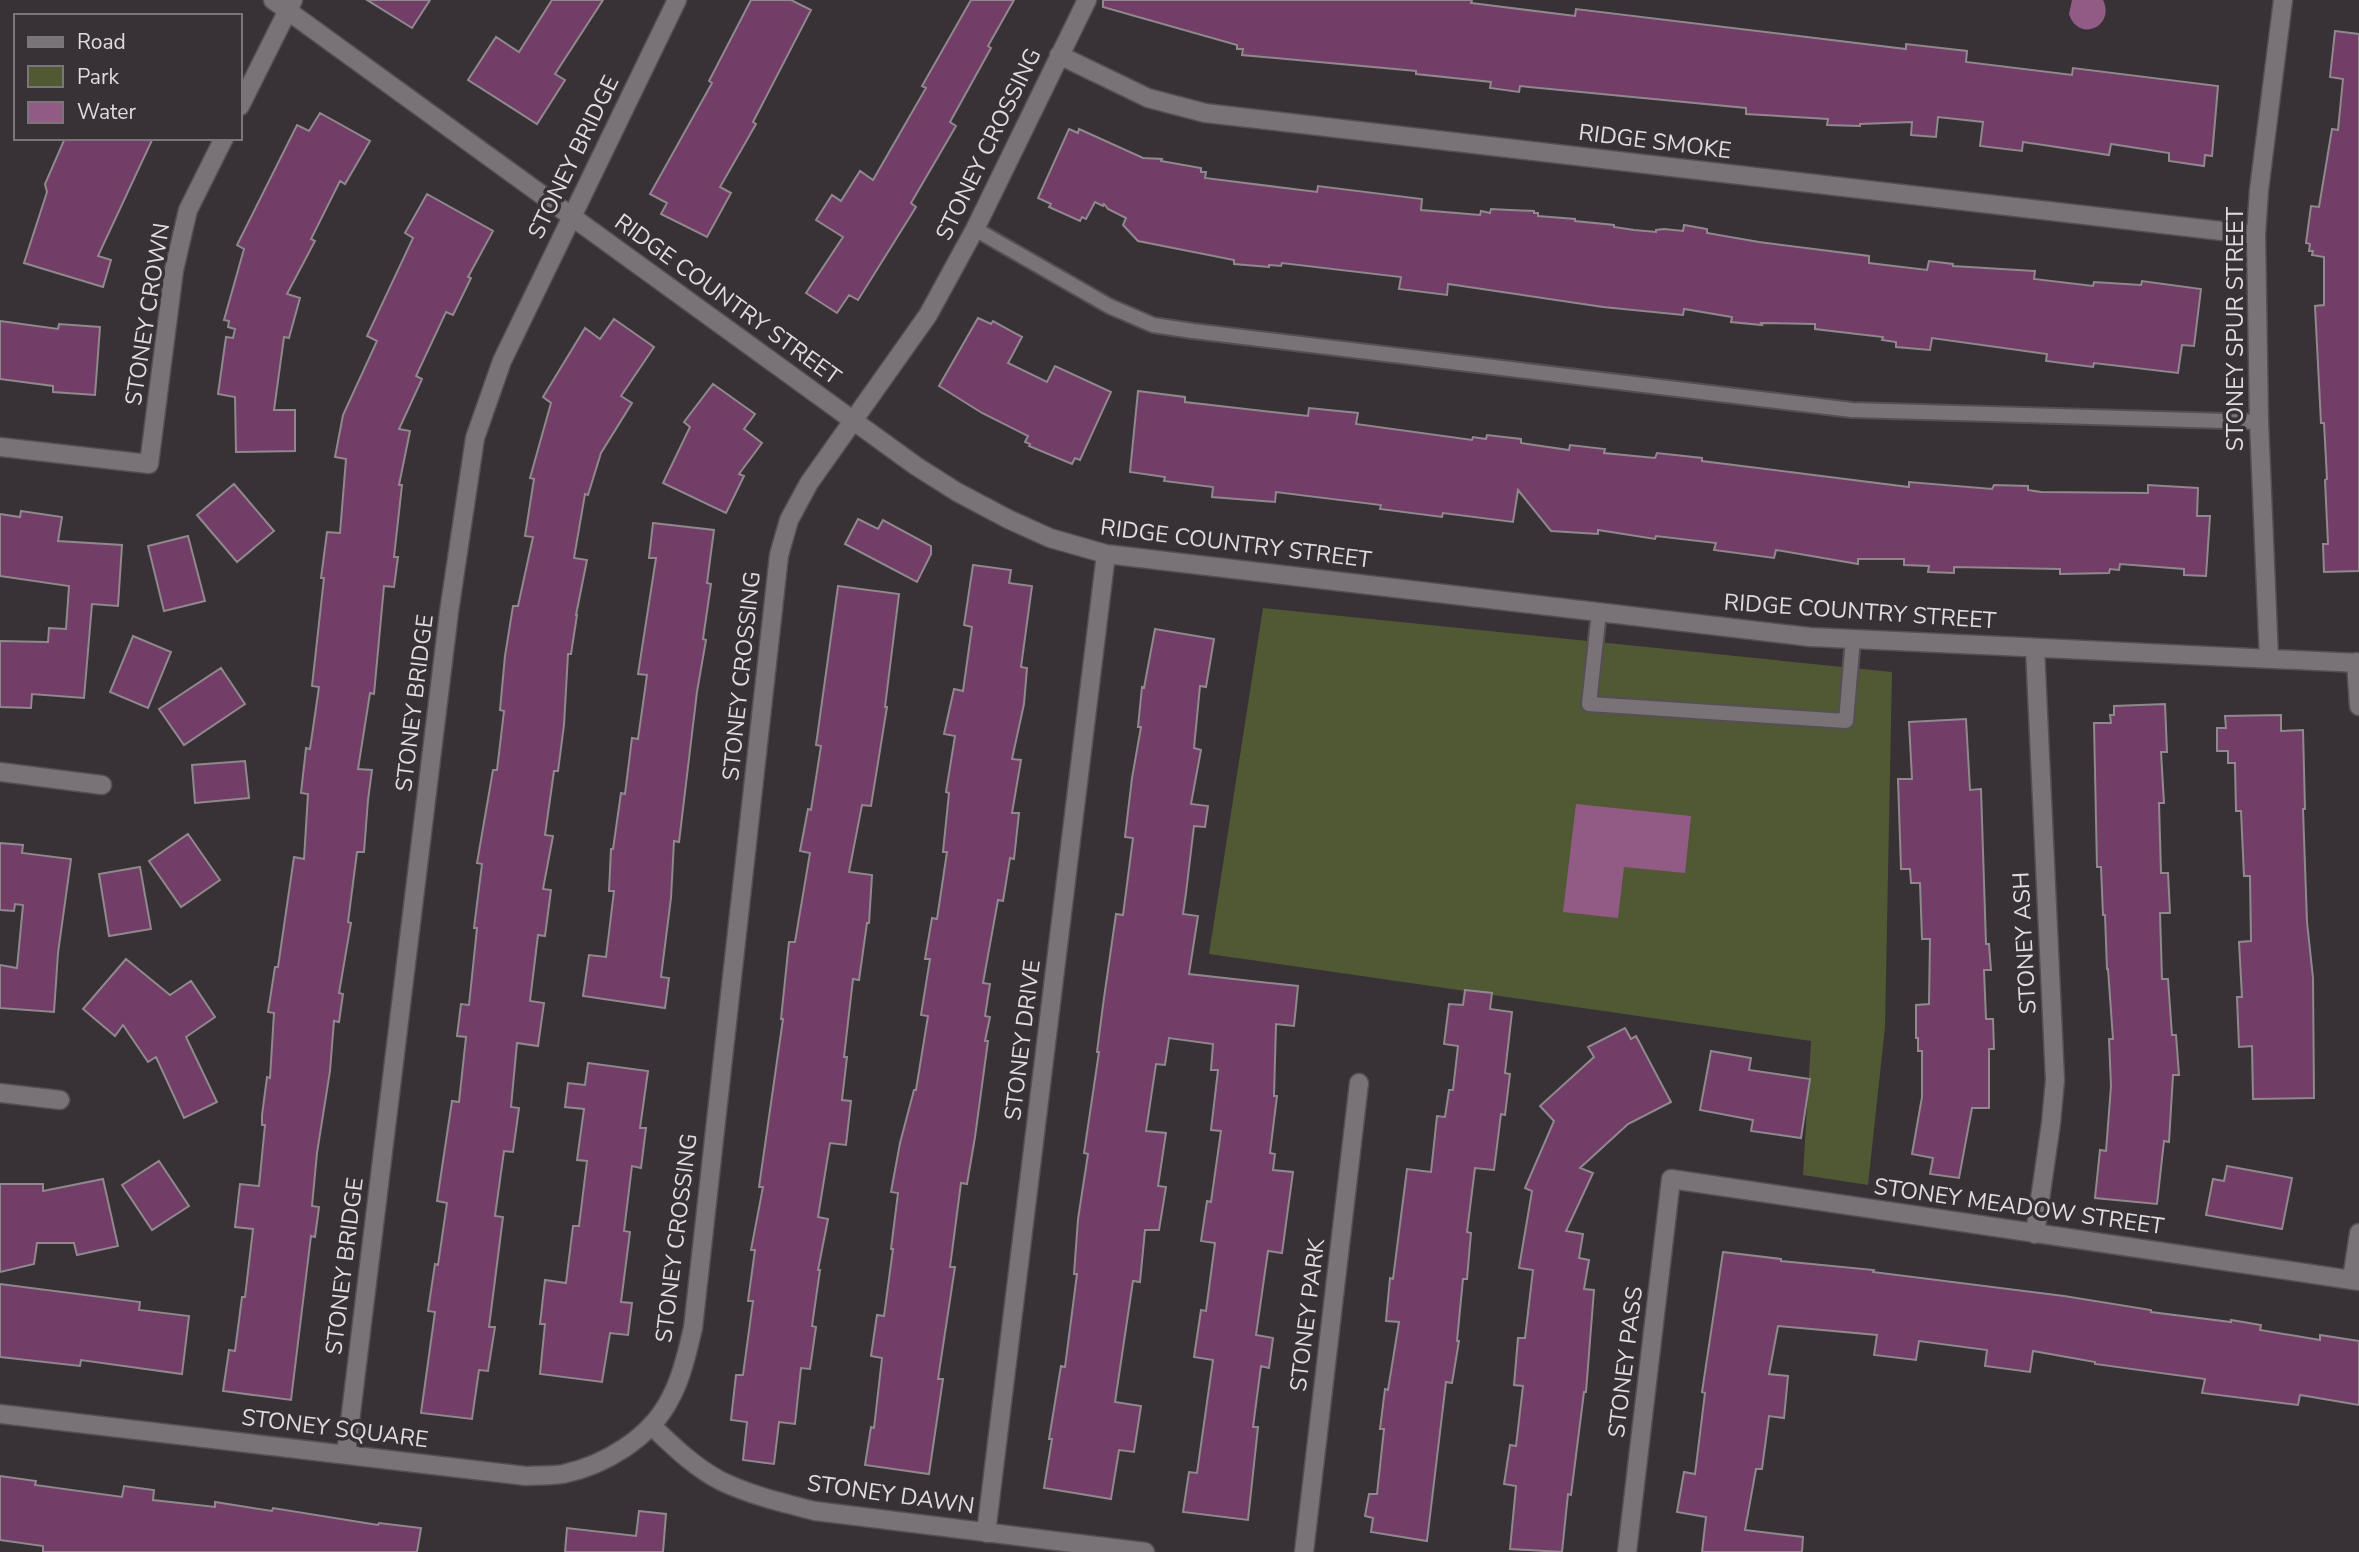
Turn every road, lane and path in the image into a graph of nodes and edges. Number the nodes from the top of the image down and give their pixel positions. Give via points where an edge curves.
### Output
1 (677, 0) edge
2 (1087, 0) edge
3 (2283, 0) edge
4 (285, 3) edge
5 (1059, 55) junction
6 (242, 101) edge
7 (223, 140) edge
8 (571, 216) junction
9 (975, 229) junction
10 (2256, 235) junction
11 (853, 420) junction
12 (2259, 422) junction
13 (0, 447) edge
14 (1106, 554) junction
15 (1599, 612) junction
16 (1853, 639) junction
17 (2035, 648) junction
18 (2269, 659) junction
19 (2358, 662) edge
20 (2359, 706) edge
21 (0, 772) edge
22 (102, 785) dead end
23 (1359, 1083) dead end
24 (0, 1093) edge
25 (60, 1100) dead end
26 (1671, 1179) joint
27 (2359, 1233) edge
28 (2035, 1234) junction
29 (2356, 1280) edge
30 (0, 1414) edge
31 (652, 1426) junction
32 (346, 1454) junction
33 (986, 1533) junction
34 (1145, 1552) edge
35 (1304, 1552) edge
36 (1627, 1552) edge

1 - 8 street, STONEY BRIDGE
2 - 5 street, STONEY CROSSING
3 - 10 street, STONEY SPUR STREET
4 - 6 street
4 - 8 street, RIDGE COUNTRY STREET
5 - 9 street, STONEY CROSSING
5 - 10 street, RIDGE SMOKE via 1147,98 1205,113
7 - 13 street, STONEY CROWN via 188,210 174,270 149,464
8 - 11 street, RIDGE COUNTRY STREET
8 - 32 street, STONEY BRIDGE via 502,361 475,438 449,612
9 - 11 street, STONEY CROSSING via 928,315
9 - 12 lane via 1109,306 1153,325 1852,410
10 - 12 street, STONEY SPUR STREET
11 - 14 street, RIDGE COUNTRY STREET via 916,466 987,508 1049,538
11 - 31 street, STONEY CROSSING via 802,496 779,555 693,1328 670,1401
12 - 18 street, STONEY SPUR STREET
14 - 15 street, RIDGE COUNTRY STREET
14 - 33 street, STONEY DRIVE
15 - 16 street, RIDGE COUNTRY STREET
15 - 16 lane via 1589,704 1846,721
16 - 17 street, RIDGE COUNTRY STREET
17 - 18 street, RIDGE COUNTRY STREET
17 - 28 street, STONEY ASH via 2055,1080
18 - 19 street, RIDGE COUNTRY STREET
19 - 20 street
21 - 22 street
23 - 35 street, STONEY PARK
24 - 25 street
26 - 28 street, STONEY MEADOW STREET
26 - 36 street, STONEY PASS
27 - 29 street
28 - 29 street, STONEY MEADOW STREET
30 - 32 street, STONEY SQUARE
31 - 32 street, STONEY SQUARE via 618,1452 561,1475 526,1476
31 - 33 street, STONEY DAWN via 689,1460 721,1481 775,1501 815,1511
33 - 34 street, STONEY DAWN

